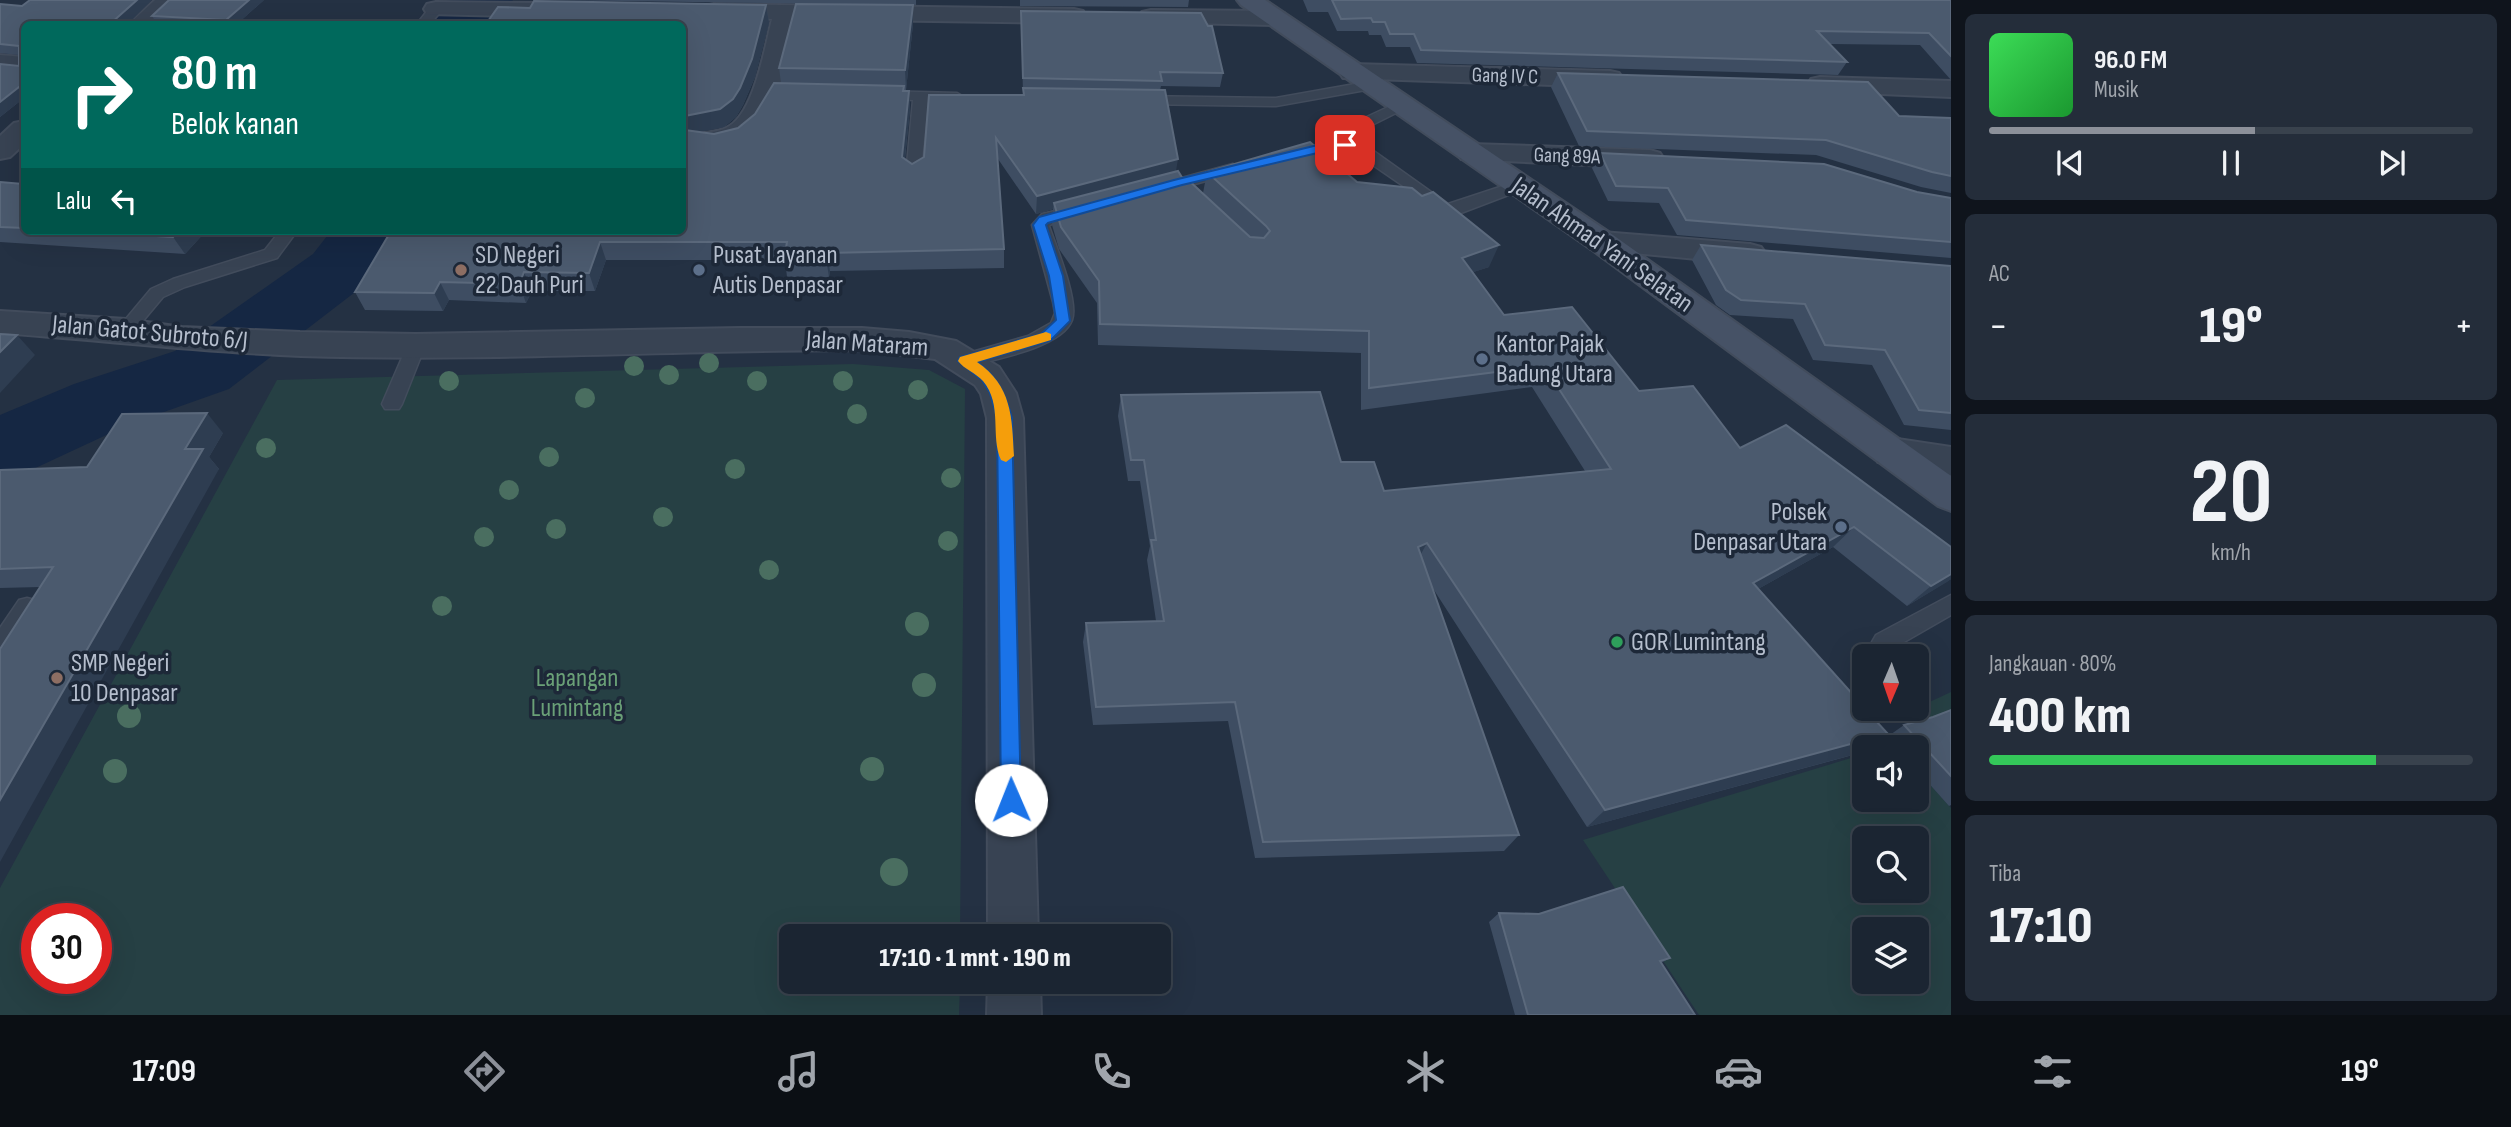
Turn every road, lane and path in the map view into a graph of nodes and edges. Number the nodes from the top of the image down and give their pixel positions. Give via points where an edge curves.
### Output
1 (169, 0) edge
2 (1249, 0) edge
3 (578, 10) edge
4 (685, 11) edge
5 (786, 12) junction
6 (435, 14) edge
7 (1098, 16) edge
8 (1126, 16) edge
9 (1275, 18) junction
10 (144, 21) edge
11 (1408, 50) edge
12 (0, 63) edge
13 (21, 65) edge
14 (1420, 73) junction
15 (1362, 78) junction
16 (1630, 79) edge
17 (1797, 85) edge
18 (1951, 89) edge
19 (868, 95) edge
20 (921, 96) junction
21 (977, 97) edge
22 (1131, 100) edge
23 (1401, 105) junction
24 (21, 132) edge
25 (701, 141) edge
26 (1354, 147) junction
27 (0, 151) edge
28 (1471, 153) junction
29 (1269, 160) edge
30 (1672, 160) edge
31 (1243, 167) edge
32 (914, 175) edge
33 (1178, 183) junction
34 (1518, 186) junction
35 (1152, 191) edge
36 (1196, 200) edge
37 (1100, 205) edge
38 (286, 235) edge
39 (1602, 242) junction
40 (1776, 256) edge
41 (0, 322) edge
42 (126, 330) junction
43 (300, 344) joint
44 (416, 346) junction
45 (965, 361) junction
46 (392, 404) dead end
47 (1891, 452) junction
48 (1951, 461) edge
49 (1951, 496) edge
50 (1951, 604) edge
51 (27, 607) edge
52 (1884, 642) dead end
53 (0, 647) edge
54 (1013, 924) edge
55 (1014, 994) edge
56 (1014, 1015) edge

1 - 10 street
2 - 9 main road, Jalan Ahmad Yani Selatan
3 - 6 street
4 - 5 street
5 - 7 street
5 - 25 street via 770,94 740,133
8 - 9 street
9 - 15 main road, Jalan Ahmad Yani Selatan
11 - 14 street
12 - 13 street
14 - 15 street, Gang IV C
14 - 16 street, Gang IV C
15 - 22 lane via 1276,102
15 - 23 main road, Jalan Ahmad Yani Selatan
17 - 18 street
19 - 20 lane
20 - 21 lane
20 - 32 lane
23 - 26 lane via 1346,132
23 - 28 main road, Jalan Ahmad Yani Selatan
24 - 27 street
26 - 29 lane via 1334,144
26 - 34 lane via 1444,209 1455,210
28 - 30 street, Gang 89A
28 - 34 main road, Jalan Ahmad Yani Selatan
31 - 33 lane
33 - 35 lane
33 - 36 lane
34 - 39 main road, Jalan Ahmad Yani Selatan
37 - 45 lane via 1040,222 1064,316 1058,328 1046,337
38 - 42 lane via 271,254 157,293
39 - 40 street
39 - 47 main road, Jalan Ahmad Yani Selatan
41 - 42 street, Jalan Gatot Subroto 6/J
42 - 43 street, Jalan Gatot Subroto 6/J
43 - 44 street, Jalan Mataram
44 - 45 street, Jalan Mataram via 862,339 944,349
44 - 46 lane
45 - 54 street, Jalan Mataram via 988,376 1005,418
47 - 48 street
47 - 49 main road, Jalan Ahmad Yani Selatan
50 - 52 lane
51 - 53 lane
55 - 56 street

